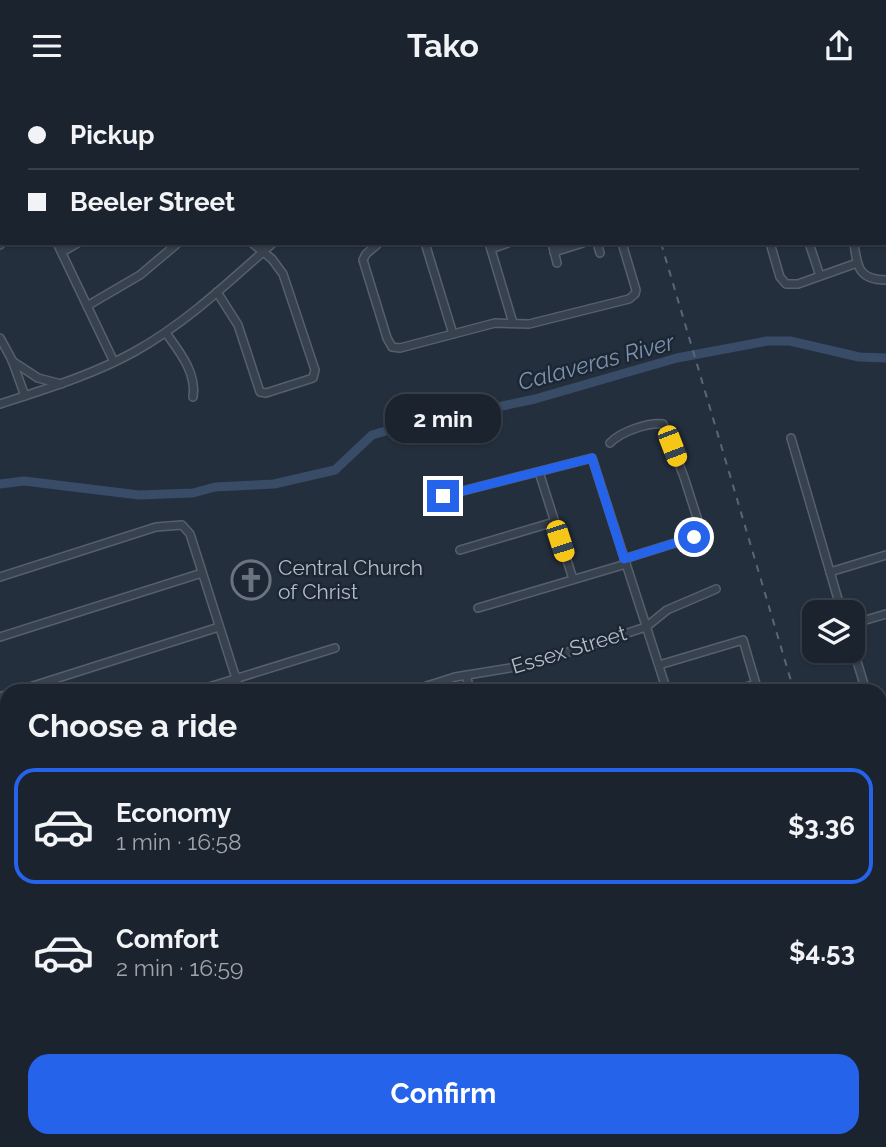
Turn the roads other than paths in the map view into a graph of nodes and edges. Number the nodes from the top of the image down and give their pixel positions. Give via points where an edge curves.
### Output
1 (58, 245) edge
2 (74, 245) edge
3 (176, 245) edge
4 (255, 245) edge
5 (271, 245) edge
6 (377, 245) edge
7 (426, 245) edge
8 (552, 245) edge
9 (577, 245) edge
10 (598, 245) edge
11 (623, 245) edge
12 (771, 245) edge
13 (854, 245) edge
14 (490, 246) edge
15 (810, 246) dead end
16 (62, 252) junction
17 (264, 252) junction
18 (554, 252) junction
19 (600, 253) dead end
20 (557, 263) dead end
21 (857, 263) junction
22 (820, 276) junction
23 (886, 280) edge
24 (217, 292) junction
25 (88, 306) junction
26 (513, 323) junction
27 (166, 333) junction
28 (453, 334) junction
29 (0, 338) edge
30 (12, 360) junction
31 (114, 362) junction
32 (62, 384) junction
33 (24, 396) junction
34 (193, 397) dead end
35 (0, 404) edge
36 (791, 438) dead end
37 (610, 443) dead end
38 (539, 472) junction
39 (443, 496) dead end
40 (554, 522) junction
41 (460, 550) dead end
42 (886, 555) edge
43 (625, 562) junction
44 (830, 572) junction
45 (202, 573) junction
46 (0, 577) edge
47 (573, 579) junction
48 (716, 589) dead end
49 (838, 600) edge
50 (478, 608) dead end
51 (886, 614) edge
52 (865, 620) edge
53 (219, 627) junction
54 (646, 627) junction
55 (0, 637) edge
56 (335, 648) dead end
57 (857, 663) edge
58 (659, 665) junction
59 (466, 676) junction
60 (237, 680) junction
61 (39, 684) edge
62 (222, 684) edge
63 (238, 684) edge
64 (437, 684) edge
65 (469, 684) edge
66 (665, 684) edge
67 (756, 684) edge
68 (864, 684) edge

1 - 16 street
2 - 16 street
3 - 25 street via 140,275
4 - 17 street
5 - 17 street
6 - 28 street via 363,261 392,347
7 - 28 street
8 - 18 street
9 - 18 street
10 - 19 street
11 - 26 street via 635,285 635,294 629,299 528,324
12 - 22 street via 786,284
13 - 21 street
14 - 26 street
15 - 22 street
16 - 25 street
17 - 24 street
17 - 24 street via 283,274 315,375 260,392 238,325
18 - 20 street
21 - 22 street
21 - 23 street via 865,277
24 - 27 street
25 - 31 street
26 - 28 street
27 - 31 street
27 - 34 street via 187,366
29 - 30 street
30 - 32 street via 38,377
30 - 33 street
31 - 32 street
32 - 33 street
33 - 35 street
36 - 44 street
37 - 43 street via 615,437 663,424 700,527 700,534 694,537
38 - 39 street
38 - 40 street
38 - 43 street via 592,458
40 - 41 street
40 - 47 street
42 - 44 street
43 - 47 street
43 - 54 street
44 - 49 street
45 - 46 street via 190,534 177,525 156,527
45 - 53 street
45 - 55 street
47 - 50 street
48 - 54 street, Essex Street via 667,610
51 - 52 street
53 - 60 street
53 - 61 street
54 - 58 street
54 - 59 street, Essex Street via 528,665
56 - 60 street
57 - 68 street
58 - 66 street
58 - 67 street via 743,640
59 - 64 street, Essex Street
59 - 65 street
60 - 62 street
60 - 63 street

